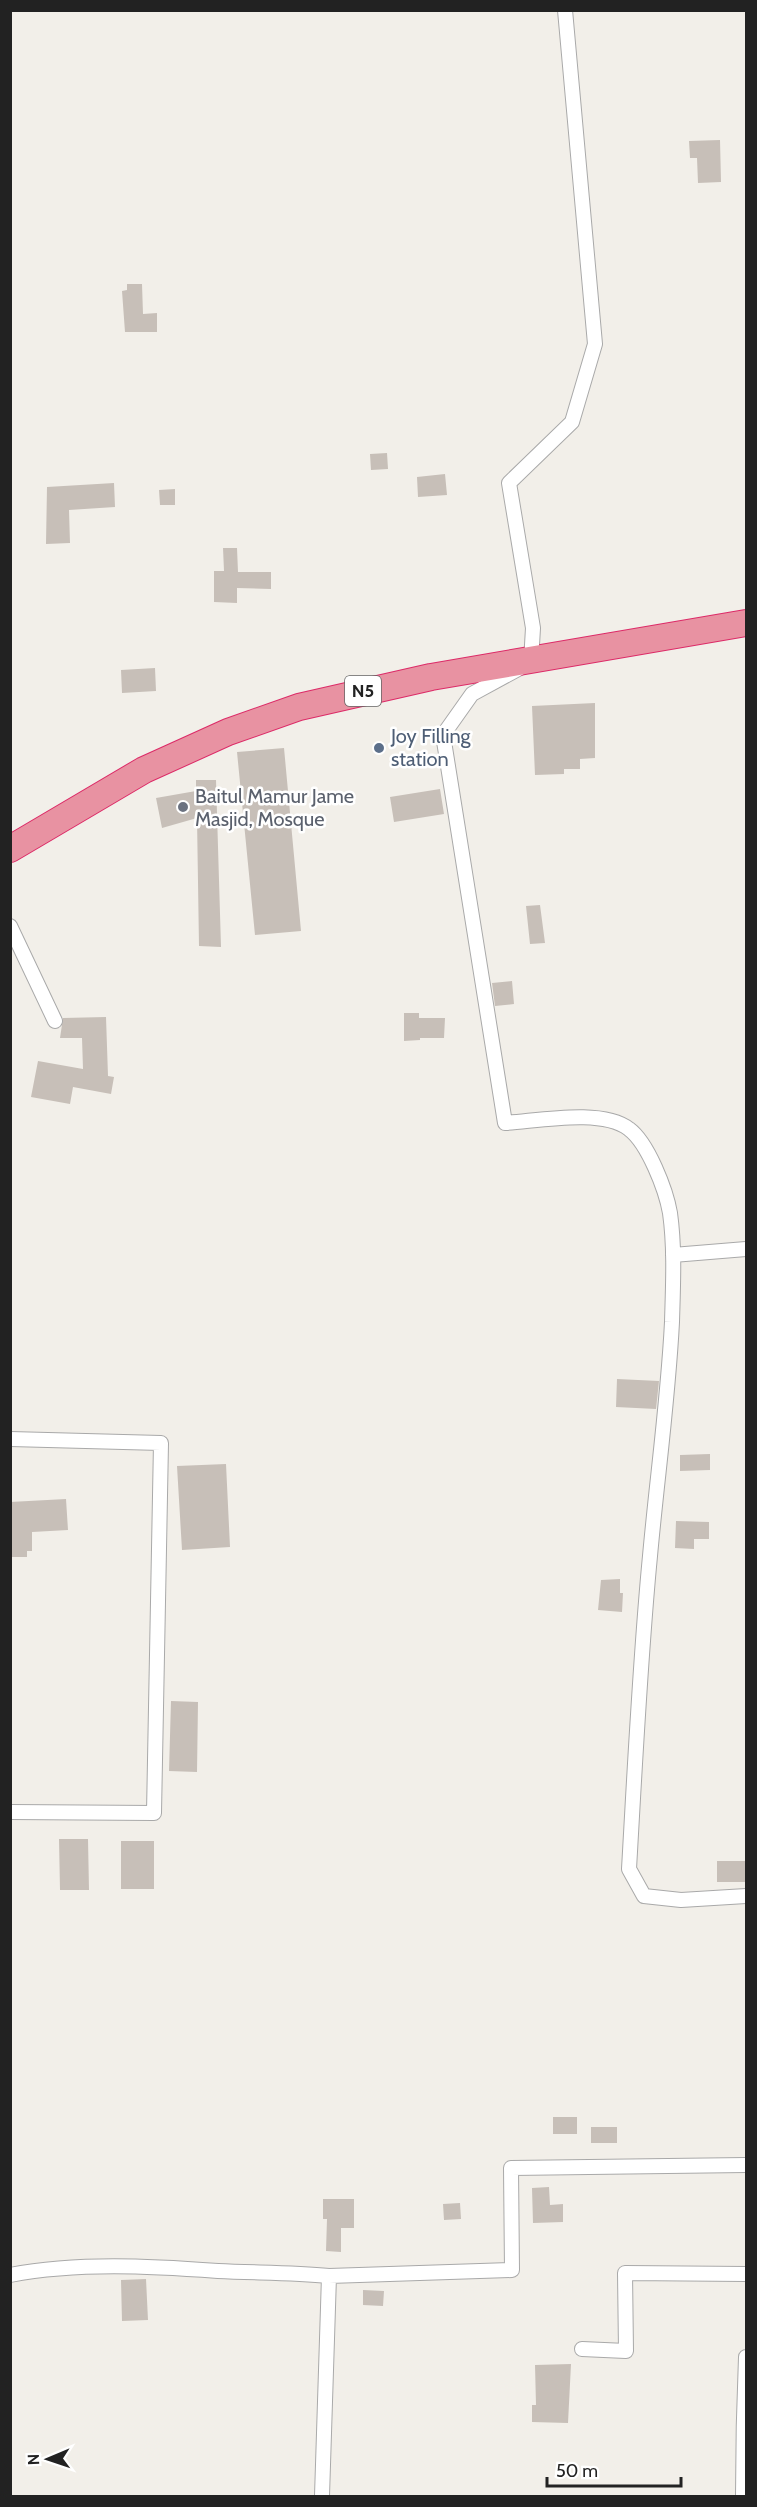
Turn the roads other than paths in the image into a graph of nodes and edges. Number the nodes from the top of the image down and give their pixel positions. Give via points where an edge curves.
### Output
1 (565, 10) edge
2 (747, 623) edge
3 (531, 662) junction
4 (10, 849) edge
5 (10, 926) edge
6 (55, 1021) dead end
7 (747, 1249) edge
8 (673, 1255) junction
9 (10, 1439) edge
10 (10, 1812) edge
11 (747, 1896) edge
12 (747, 2165) edge
13 (747, 2274) edge
14 (10, 2275) edge
15 (329, 2276) junction
16 (582, 2349) dead end
17 (747, 2357) edge
18 (322, 2496) edge
19 (743, 2496) edge

1 - 3 street via 595,344 572,422 509,483 533,628
2 - 3 highway, N5
3 - 4 highway, N5 via 375,688 266,717 144,770
3 - 8 street via 472,694 443,735 505,1123 591,1118 618,1122 631,1129 663,1185 670,1211
5 - 6 street
7 - 8 street
8 - 11 street via 669,1396 650,1557 629,1869 644,1896 681,1900
9 - 10 street via 161,1443 154,1813
12 - 15 street via 510,2168 512,2270
13 - 16 street via 625,2273 626,2351
14 - 15 street via 153,2266
15 - 18 street
17 - 19 street

